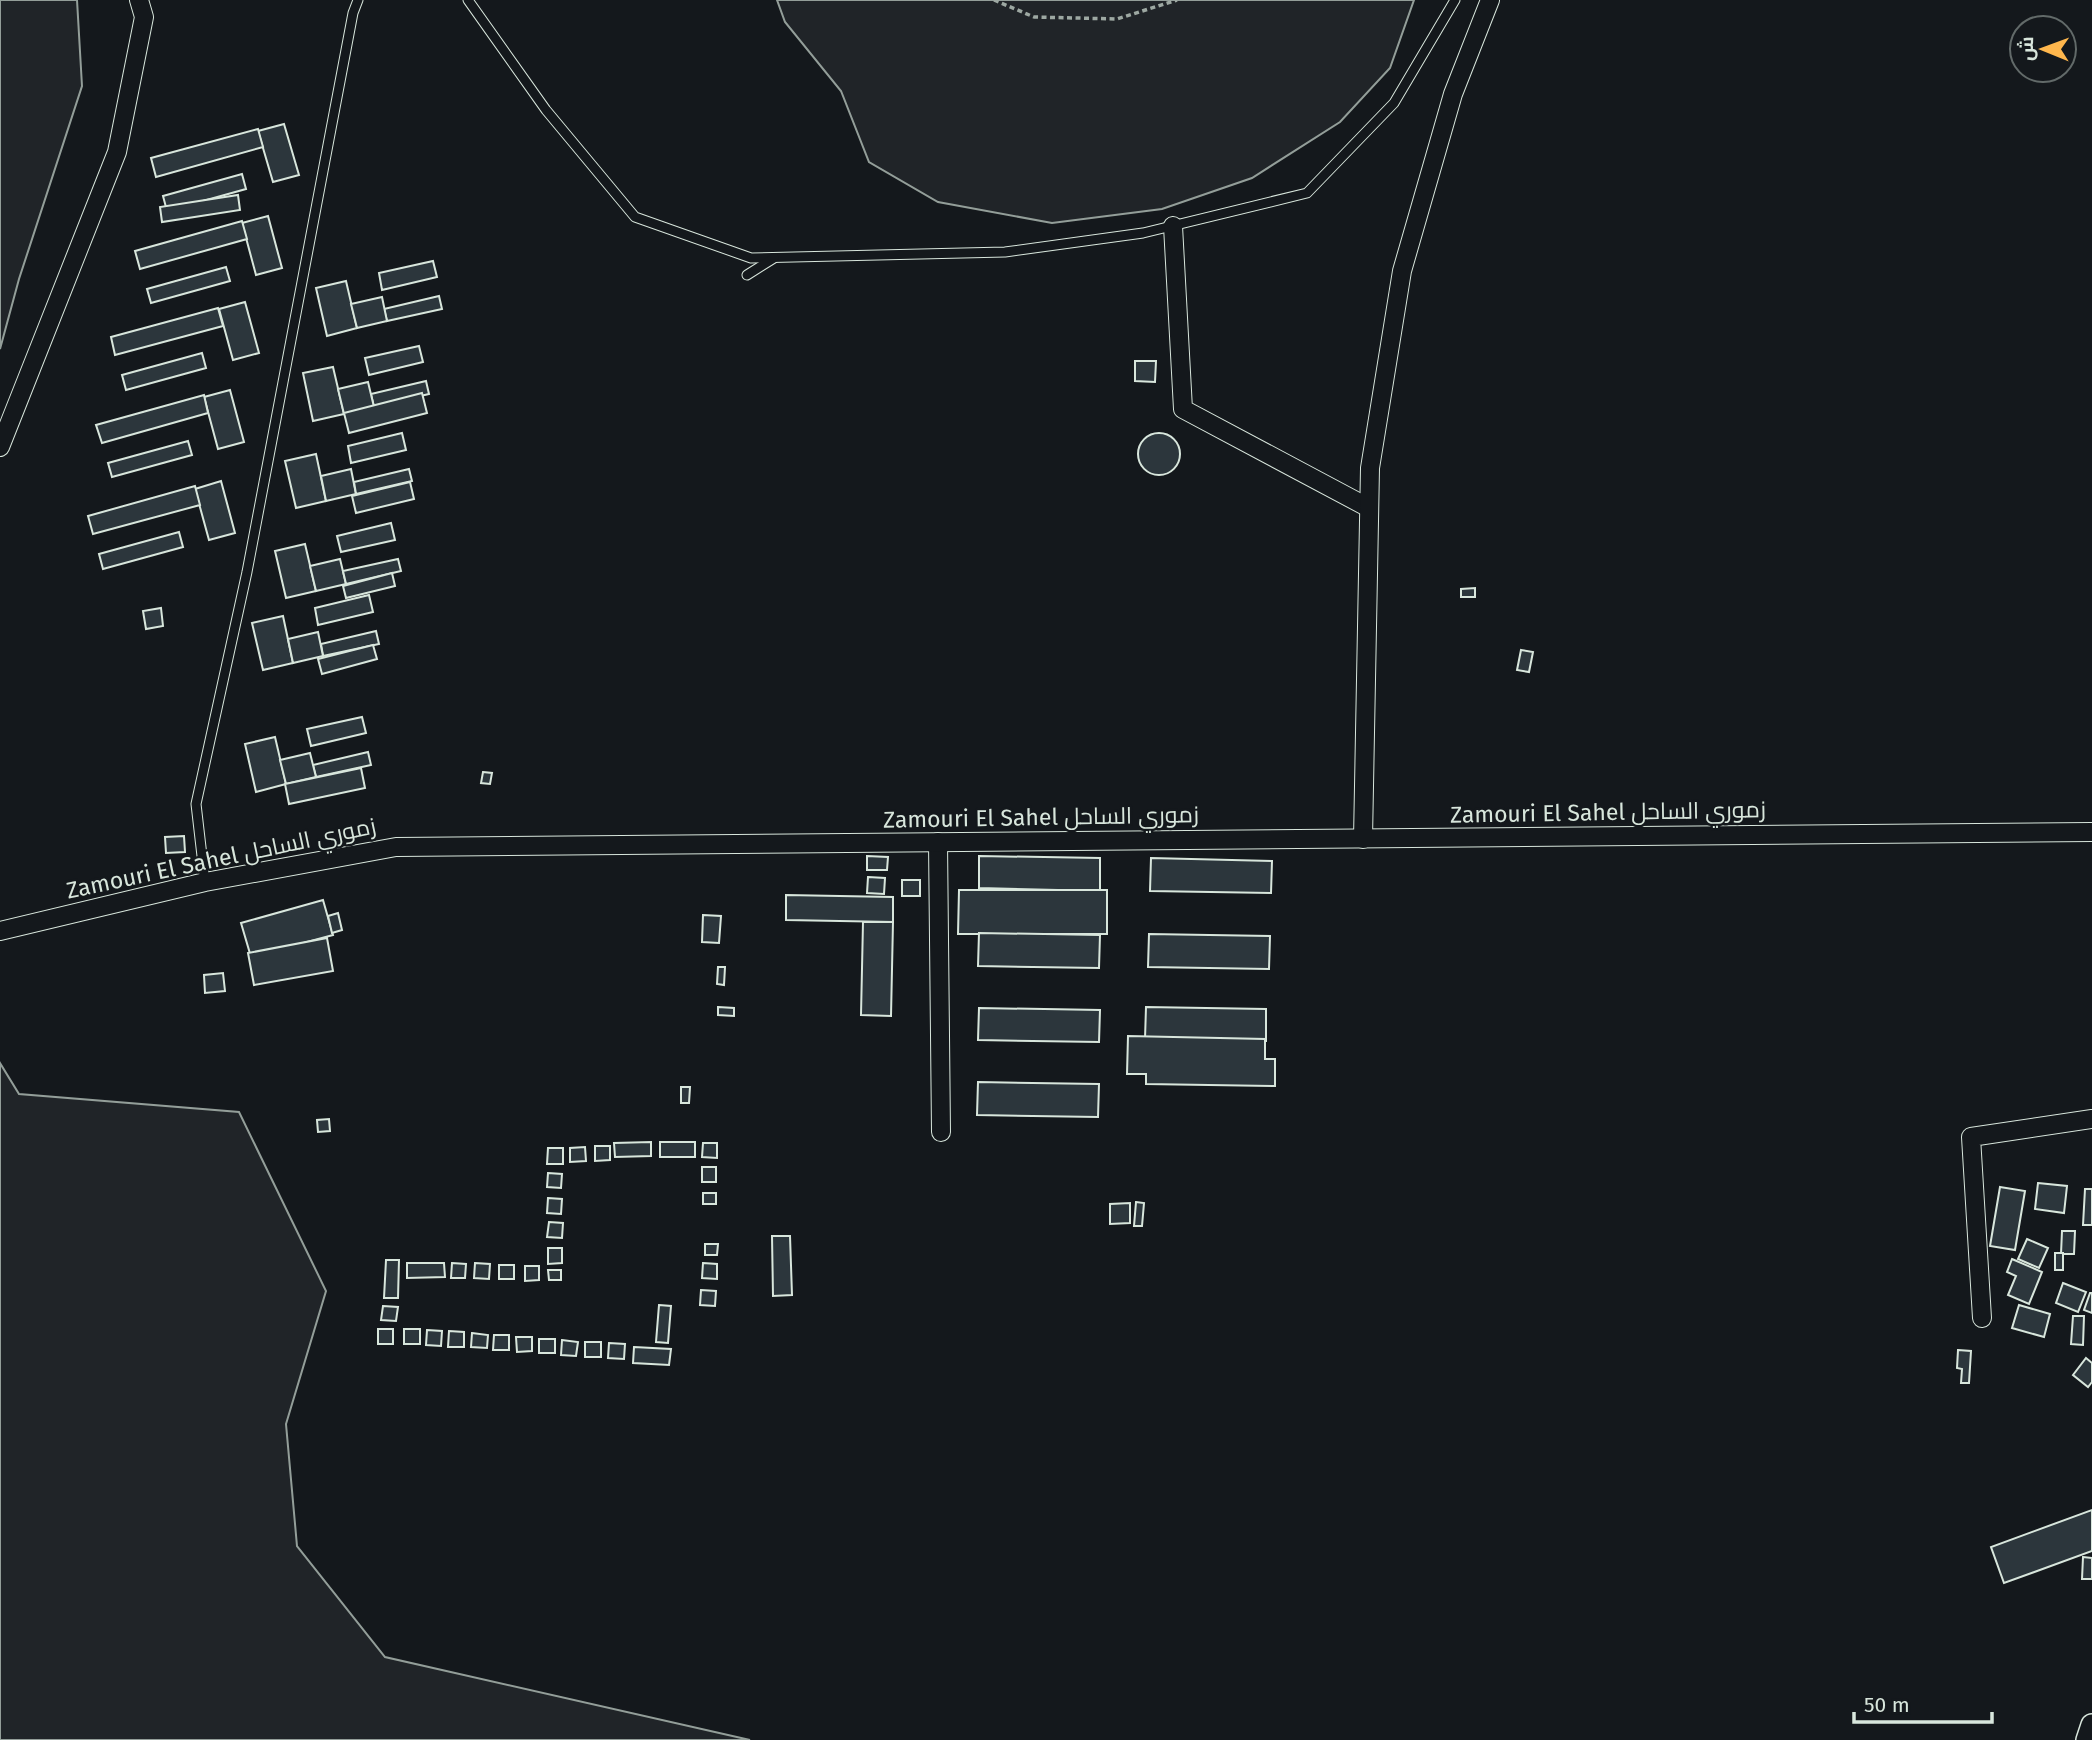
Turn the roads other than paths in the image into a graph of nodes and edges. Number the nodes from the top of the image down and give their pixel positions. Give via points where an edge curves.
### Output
1 (139, 0) edge
2 (358, 0) edge
3 (468, 0) edge
4 (1455, 0) edge
5 (1490, 0) edge
6 (1173, 226) junction
7 (775, 257) junction
8 (747, 275) dead end
9 (0, 447) edge
10 (1369, 508) junction
11 (2092, 832) edge
12 (1363, 839) junction
13 (938, 842) junction
14 (205, 882) junction
15 (0, 931) edge
16 (2092, 1119) edge
17 (941, 1132) dead end
18 (1982, 1318) dead end
19 (2092, 1725) edge
20 (2087, 1740) edge

1 - 9 street via 144,17 117,152
2 - 14 lane via 247,572 196,804
3 - 7 lane via 546,110 635,218 751,258
4 - 6 lane via 1394,103 1307,193
5 - 10 street via 1453,94 1402,271 1370,468
6 - 7 lane via 1005,252
6 - 10 street via 1183,409
7 - 8 lane
10 - 12 street
11 - 12 street, Zamouri El Sahel زموري الساحل
12 - 13 street, Zamouri El Sahel زموري الساحل
13 - 14 street, Zamouri El Sahel زموري الساحل via 396,847
13 - 17 street
14 - 15 street, Zamouri El Sahel زموري الساحل
16 - 18 street via 1970,1138
19 - 20 street

